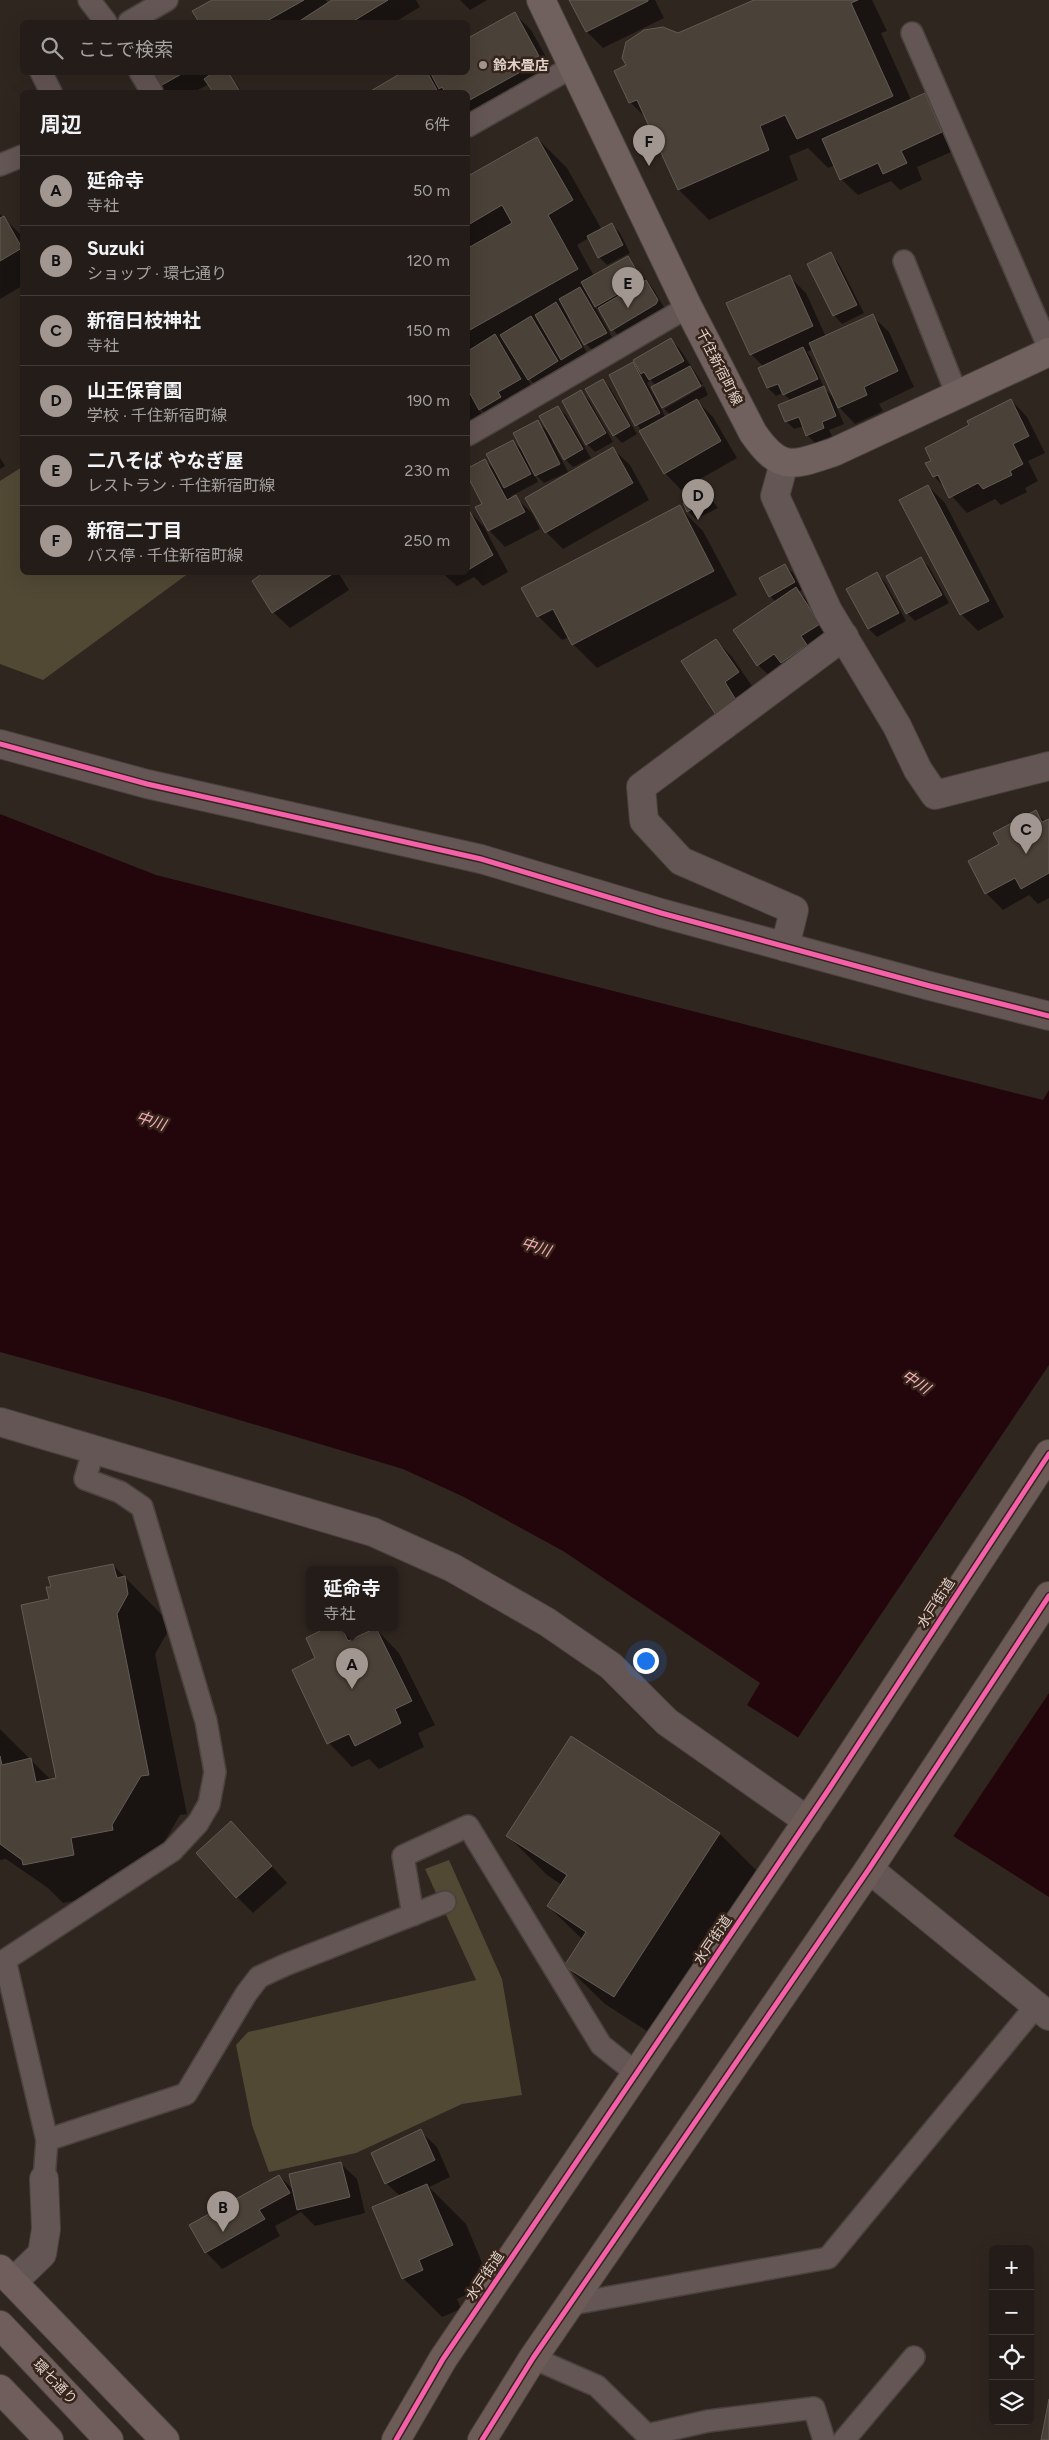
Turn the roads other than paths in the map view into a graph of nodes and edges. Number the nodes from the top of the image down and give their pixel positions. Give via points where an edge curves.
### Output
1 (89, 0) edge
2 (167, 0) edge
3 (541, 0) edge
4 (104, 20) edge
5 (132, 20) edge
6 (912, 33) dead end
7 (574, 66) junction
8 (42, 75) edge
9 (142, 75) edge
10 (50, 90) edge
11 (151, 90) edge
12 (470, 125) edge
13 (20, 157) edge
14 (0, 165) edge
15 (904, 262) dead end
16 (688, 307) junction
17 (1049, 348) edge
18 (1049, 352) edge
19 (957, 395) junction
20 (470, 434) edge
21 (784, 463) junction
22 (844, 636) junction
23 (0, 744) edge
24 (1049, 766) edge
25 (785, 947) junction
26 (1049, 1016) edge
27 (0, 1422) edge
28 (94, 1449) junction
29 (1049, 1454) edge
30 (1049, 1596) edge
31 (808, 1821) junction
32 (869, 1869) junction
33 (445, 1902) dead end
34 (412, 1915) junction
35 (1042, 2011) edge
36 (636, 2073) junction
37 (47, 2140) junction
38 (44, 2180) joint
39 (6, 2276) edge
40 (572, 2304) junction
41 (0, 2325) edge
42 (914, 2357) dead end
43 (533, 2358) junction
44 (0, 2388) edge
45 (49, 2440) edge
46 (109, 2440) edge
47 (165, 2440) edge
48 (396, 2440) edge
49 (482, 2440) edge
50 (824, 2440) edge
51 (844, 2440) edge

1 - 4 lane
2 - 5 lane
3 - 7 main road, 千住新宿町線
6 - 17 lane
7 - 12 lane
7 - 16 main road, 千住新宿町線
8 - 10 lane
9 - 11 lane
13 - 14 lane
15 - 19 lane
16 - 20 lane
16 - 21 main road, 千住新宿町線 via 753,433 766,452
18 - 19 main road
19 - 21 main road via 834,452 802,463
21 - 22 street via 776,496 828,611
22 - 24 street via 935,795
22 - 25 street via 641,787 644,821 682,861 794,910
23 - 25 street via 156,786 481,859
25 - 26 street
27 - 28 street
28 - 31 street via 373,1532 453,1568 546,1622 611,1666 666,1722
28 - 37 lane via 85,1479 120,1492 142,1507 206,1721 216,1772 209,1804 198,1823 172,1851 5,1960
29 - 31 highway, 水戸街道
30 - 32 highway
31 - 36 highway, 水戸街道
32 - 35 street
32 - 40 highway
33 - 34 lane
34 - 36 lane via 403,1856 468,1826 601,2045
34 - 37 lane via 284,1965 259,1978 186,2094
35 - 40 lane via 828,2258
36 - 48 highway, 水戸街道 via 443,2359
37 - 38 lane
38 - 39 street via 46,2229 42,2254
39 - 47 main road
40 - 43 highway
41 - 46 main road, 環七通り
42 - 51 lane
43 - 49 highway
43 - 50 lane via 597,2386 646,2435 708,2422 814,2408
44 - 45 main road

